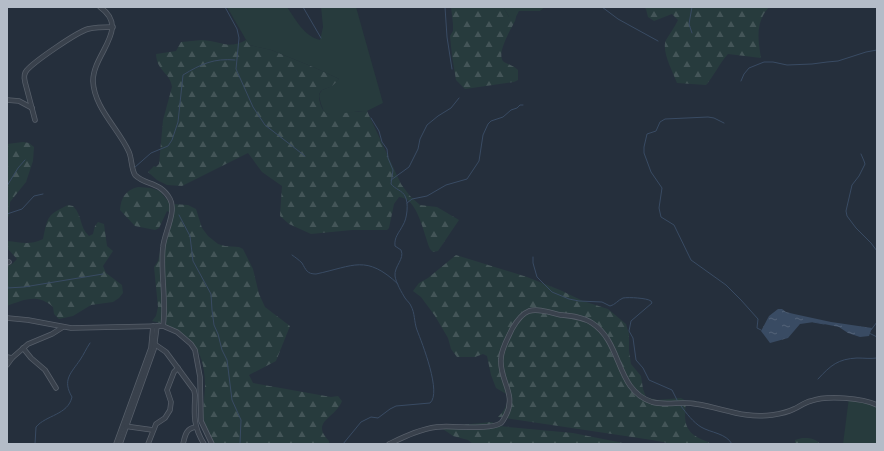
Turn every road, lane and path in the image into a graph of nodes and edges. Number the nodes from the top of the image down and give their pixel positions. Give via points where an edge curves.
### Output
1 (100, 7) edge
2 (113, 27) junction
3 (7, 100) edge
4 (32, 108) junction
5 (35, 120) dead end
6 (7, 318) edge
7 (155, 326) junction
8 (163, 326) junction
9 (63, 327) junction
10 (154, 343) junction
11 (23, 348) junction
12 (7, 357) edge
13 (12, 358) junction
14 (7, 365) edge
15 (178, 368) junction
16 (56, 388) dead end
17 (877, 405) edge
18 (124, 427) junction
19 (196, 427) junction
20 (153, 430) junction
21 (116, 444) edge
22 (120, 444) edge
23 (148, 444) edge
24 (183, 444) edge
25 (204, 444) edge
26 (212, 444) edge
27 (389, 444) edge

1 - 2 street via 112,20
2 - 4 street via 84,31 26,70 24,77
2 - 8 street via 96,64 93,80 104,112 129,151 135,176 161,188 171,202 172,211 162,258 165,301
3 - 4 street via 20,101
4 - 5 street
6 - 9 street
7 - 8 street
7 - 9 street
7 - 10 street
8 - 26 street via 177,332 195,350 200,377 201,421
9 - 11 street
10 - 15 street via 165,351
10 - 18 street
11 - 13 street
11 - 16 street via 30,358 45,370
12 - 13 street
13 - 14 street
15 - 19 street via 195,392
15 - 20 street via 167,390 171,402 170,410 165,418 157,422
17 - 27 street via 869,401 821,399 778,414 749,416 696,404 652,402 632,389 609,341 591,322 536,310 528,311 516,322 503,350 502,372 510,392 510,406 501,423 491,426 438,427
18 - 20 street
18 - 21 street
18 - 22 street
19 - 24 street via 188,430
19 - 25 street
20 - 23 street

